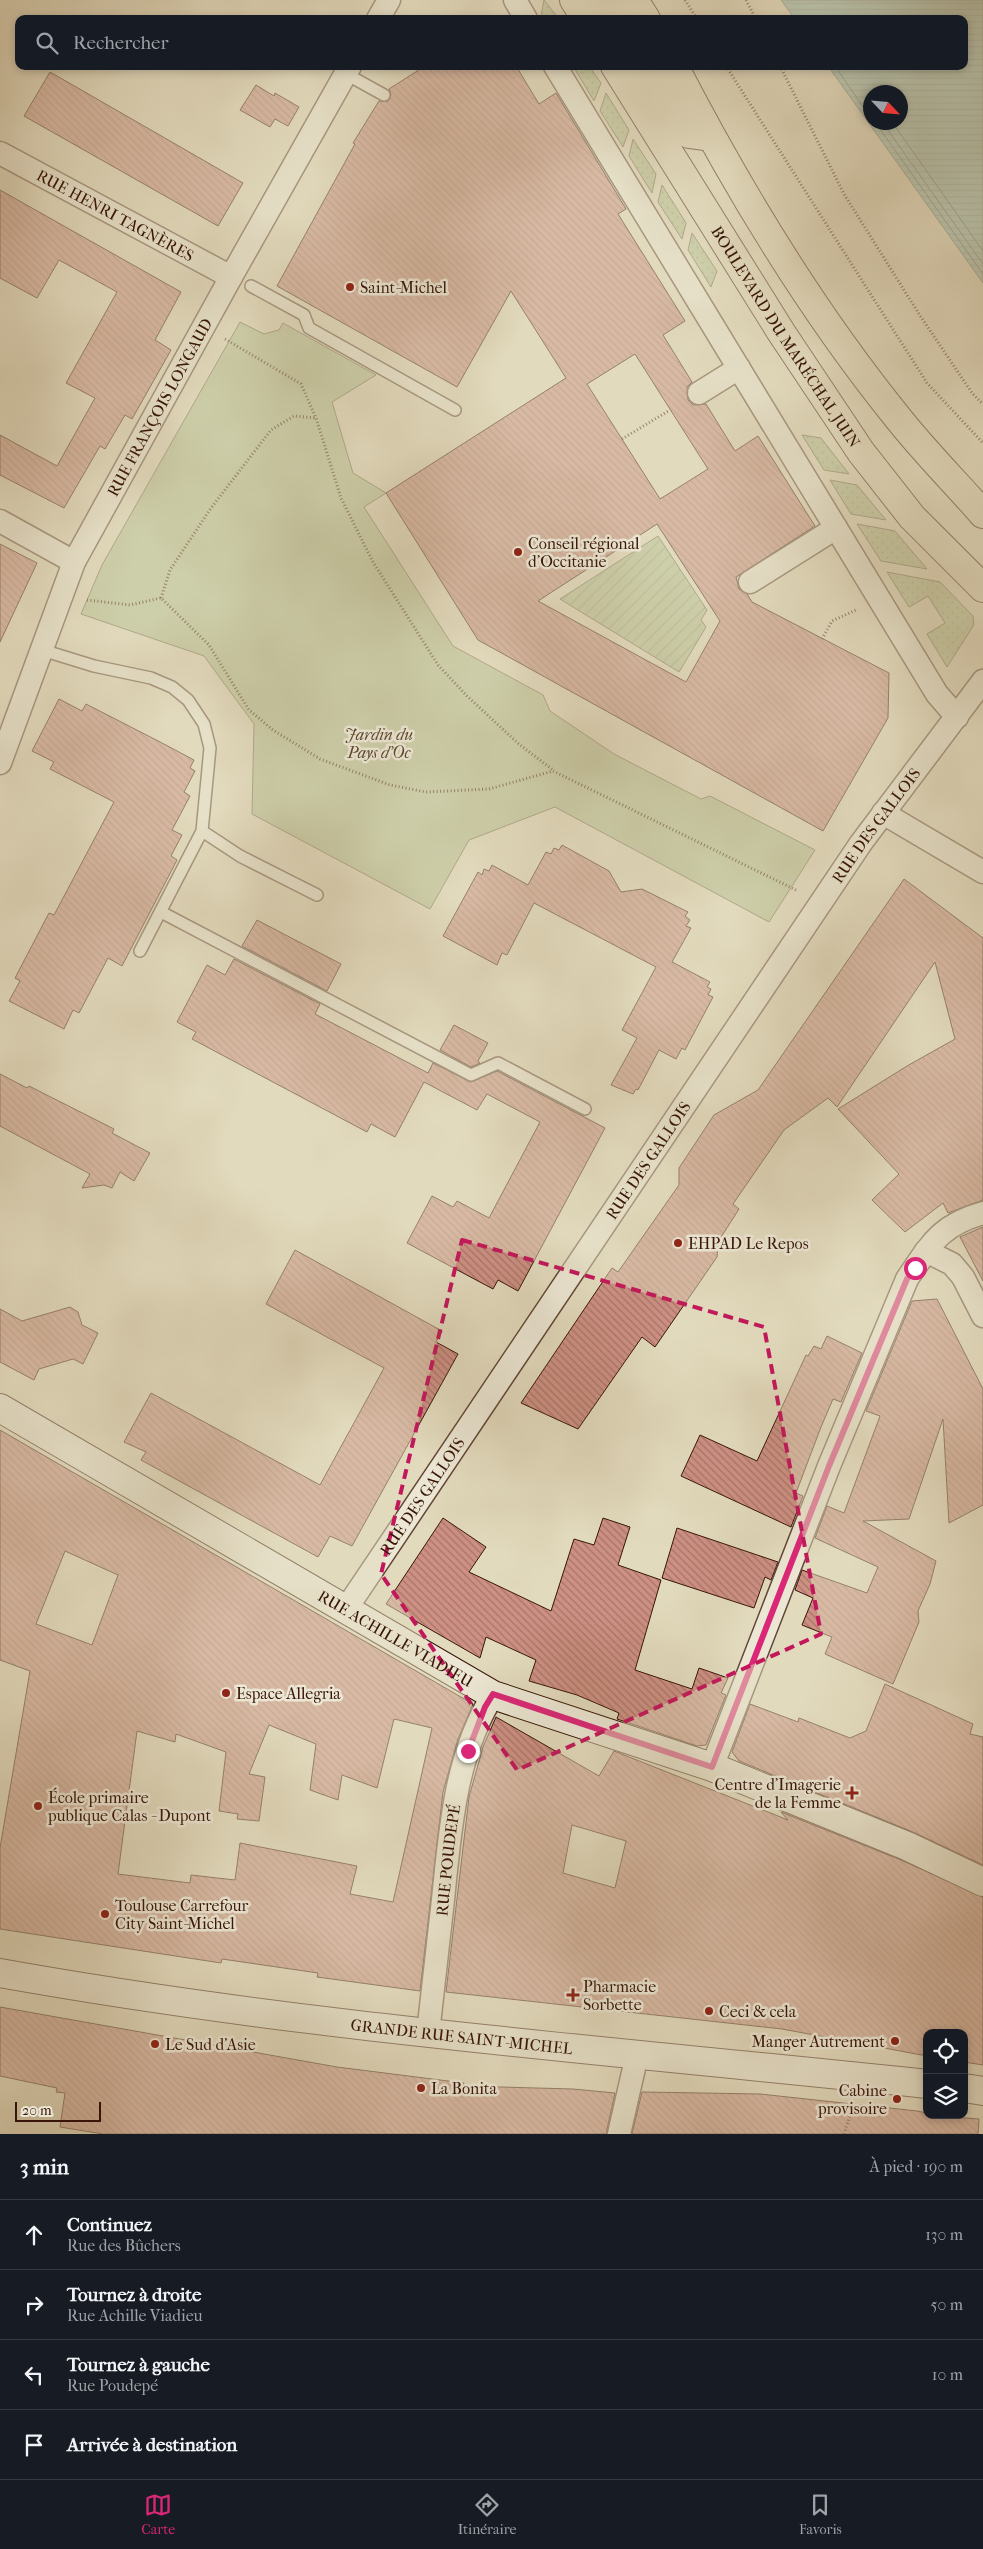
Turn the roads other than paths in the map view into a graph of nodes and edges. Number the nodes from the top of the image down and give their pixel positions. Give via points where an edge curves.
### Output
1 (388, 0) edge
2 (515, 0) edge
3 (574, 0) edge
4 (604, 0) edge
5 (634, 0) edge
6 (380, 15) edge
7 (524, 15) edge
8 (583, 15) edge
9 (613, 15) edge
10 (643, 15) edge
11 (348, 70) edge
12 (557, 70) edge
13 (617, 70) edge
14 (649, 70) edge
15 (676, 70) edge
16 (384, 95) dead end
17 (711, 138) junction
18 (0, 153) edge
19 (241, 281) junction
20 (739, 368) junction
21 (699, 393) dead end
22 (455, 410) dead end
23 (983, 514) edge
24 (0, 522) edge
25 (836, 528) junction
26 (74, 562) junction
27 (750, 582) dead end
28 (983, 588) edge
29 (42, 650) junction
30 (983, 681) edge
31 (983, 704) edge
32 (957, 717) junction
33 (0, 763) edge
34 (883, 813) junction
35 (202, 831) junction
36 (983, 872) edge
37 (317, 895) dead end
38 (161, 912) junction
39 (140, 951) dead end
40 (586, 1109) dead end
41 (983, 1213) edge
42 (926, 1251) junction
43 (983, 1316) edge
44 (0, 1408) edge
45 (346, 1609) junction
46 (493, 1694) junction
47 (712, 1767) junction
48 (983, 1882) edge
49 (0, 1973) edge
50 (428, 2033) junction
51 (637, 2055) junction
52 (923, 2084) edge
53 (968, 2089) edge
54 (983, 2091) edge
55 (619, 2134) edge

1 - 6 street
2 - 7 street
3 - 8 main road
4 - 9 main road
5 - 10 main road
11 - 16 lane
11 - 19 street, RUE FRANÇOIS LONGAUD
12 - 20 street
13 - 28 main road, BOULEVARD DU MARÉCHAL JUIN via 781,332 861,452 912,517
14 - 17 main road via 689,134
15 - 17 main road
17 - 23 main road via 816,305 898,418
18 - 19 street, RUE HENRI TAGNÈRES
19 - 22 lane via 304,315 309,328
19 - 26 street, RUE FRANÇOIS LONGAUD
20 - 21 street
20 - 25 street
24 - 26 street
25 - 27 street
25 - 32 street via 936,694
26 - 29 street, RUE FRANÇOIS LONGAUD
29 - 33 street, RUE FRANÇOIS LONGAUD
29 - 35 lane via 151,678 172,687 188,700 204,724 210,748
30 - 32 street, RUE DES GALLOIS
31 - 32 street, RUE DES GALLOIS
32 - 34 street, RUE DES GALLOIS
34 - 36 street
34 - 45 street, RUE DES GALLOIS
35 - 37 lane via 240,856
35 - 38 lane
38 - 39 lane
38 - 40 lane via 471,1075 498,1063
41 - 42 street via 961,1219 943,1231
42 - 43 street via 952,1264 963,1276
42 - 47 street via 907,1279 833,1457
44 - 45 street, RUE ACHILLE VIADIEU
45 - 46 street, RUE ACHILLE VIADIEU
46 - 47 street, RUE ACHILLE VIADIEU
46 - 50 street, RUE POUDEPÉ via 468,1751 452,1811
47 - 48 street, RUE ACHILLE VIADIEU via 907,1846
49 - 50 street, GRANDE RUE SAINT-MICHEL via 214,2006
50 - 51 street, GRANDE RUE SAINT-MICHEL
51 - 52 street, GRANDE RUE SAINT-MICHEL
51 - 55 street
53 - 54 street

